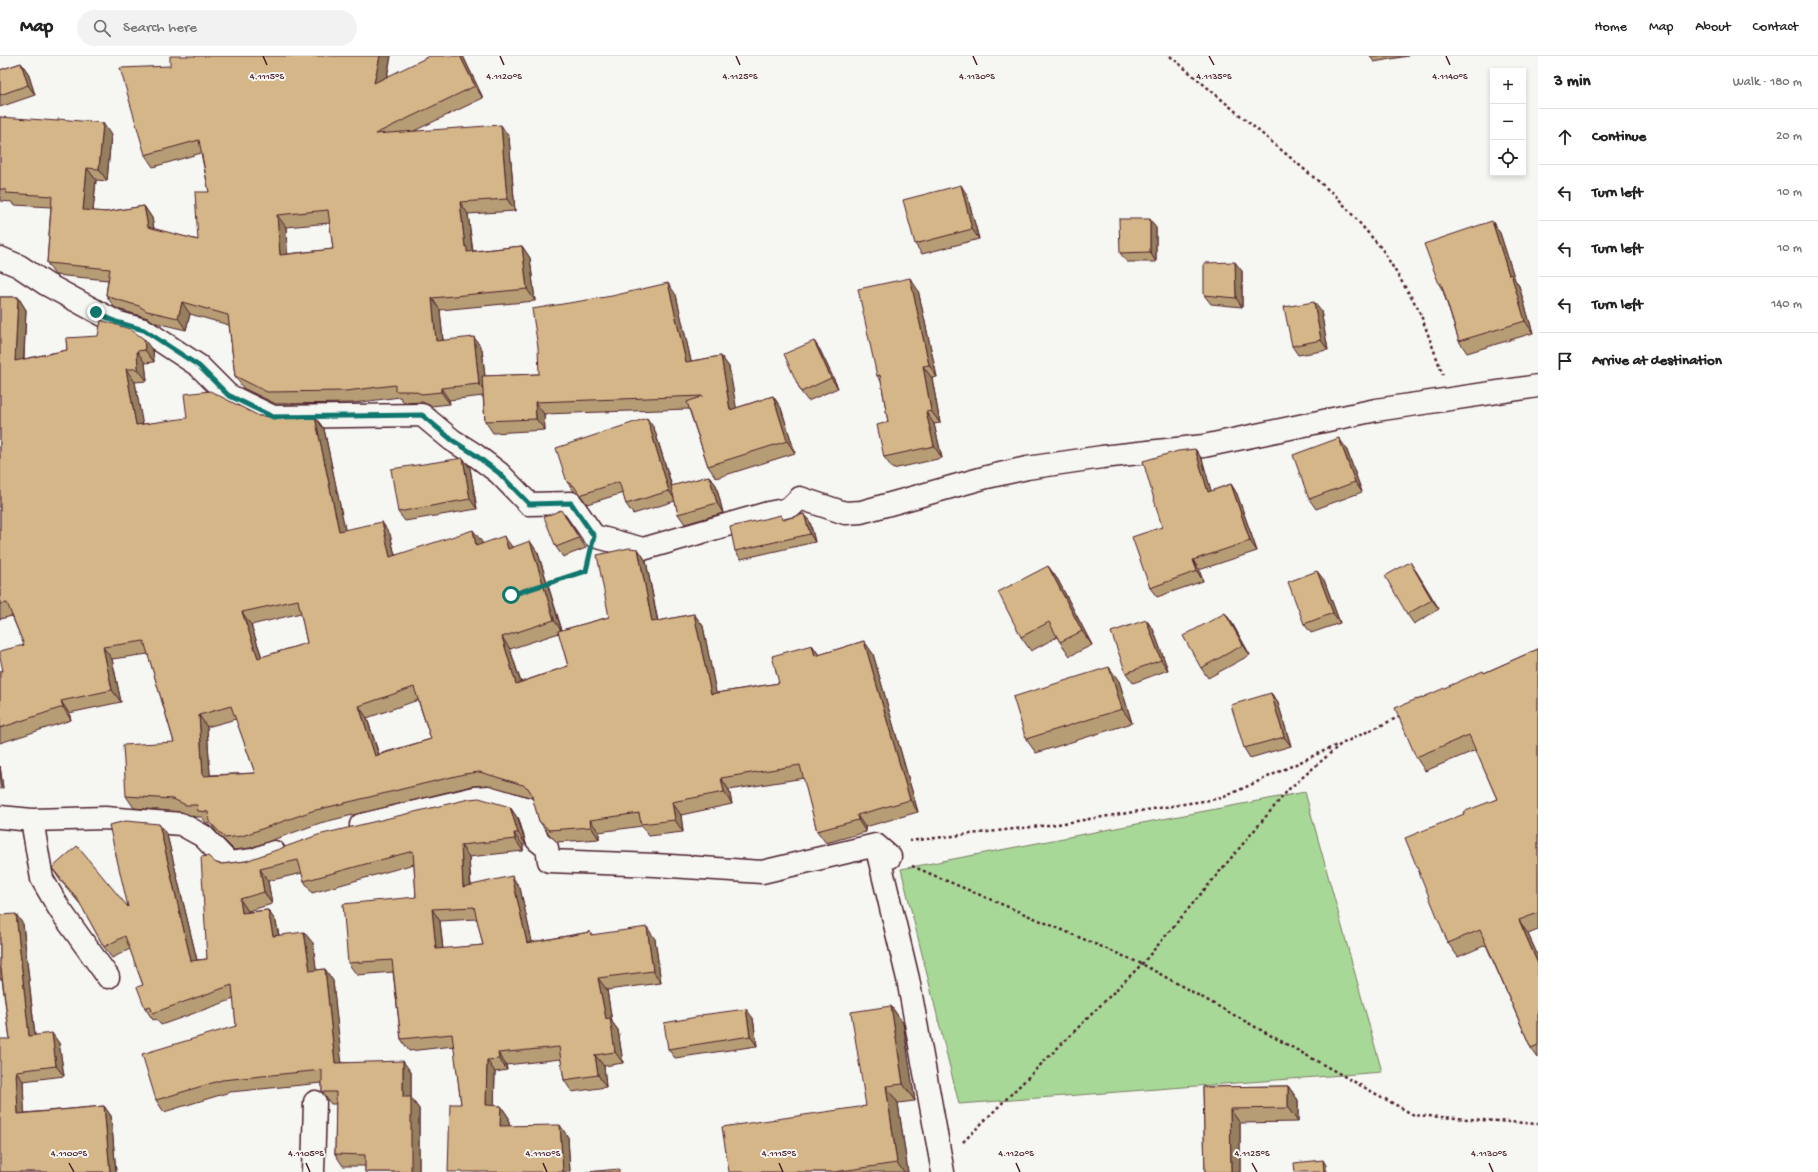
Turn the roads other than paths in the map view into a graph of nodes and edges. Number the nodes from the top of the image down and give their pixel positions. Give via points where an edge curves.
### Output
1 (0, 258) edge
2 (1538, 386) edge
3 (0, 817) edge
4 (32, 820) junction
5 (338, 831) edge
6 (295, 845) edge
7 (108, 977) dead end
8 (315, 1102) dead end
9 (942, 1168) edge
10 (313, 1172) edge

1 - 2 street via 19,266 46,284 116,322 144,330 199,366 228,395 273,417 422,415 499,473 529,504 571,503 594,536 644,549 790,509 800,498 845,514 861,512 1027,468 1204,446 1376,410
3 - 4 street
4 - 6 street via 105,818 181,824 203,836 229,863 253,860
4 - 7 street via 42,879 60,910
5 - 9 street via 452,802 488,797 528,809 537,840 547,848 549,861 762,872 883,851
8 - 10 street

